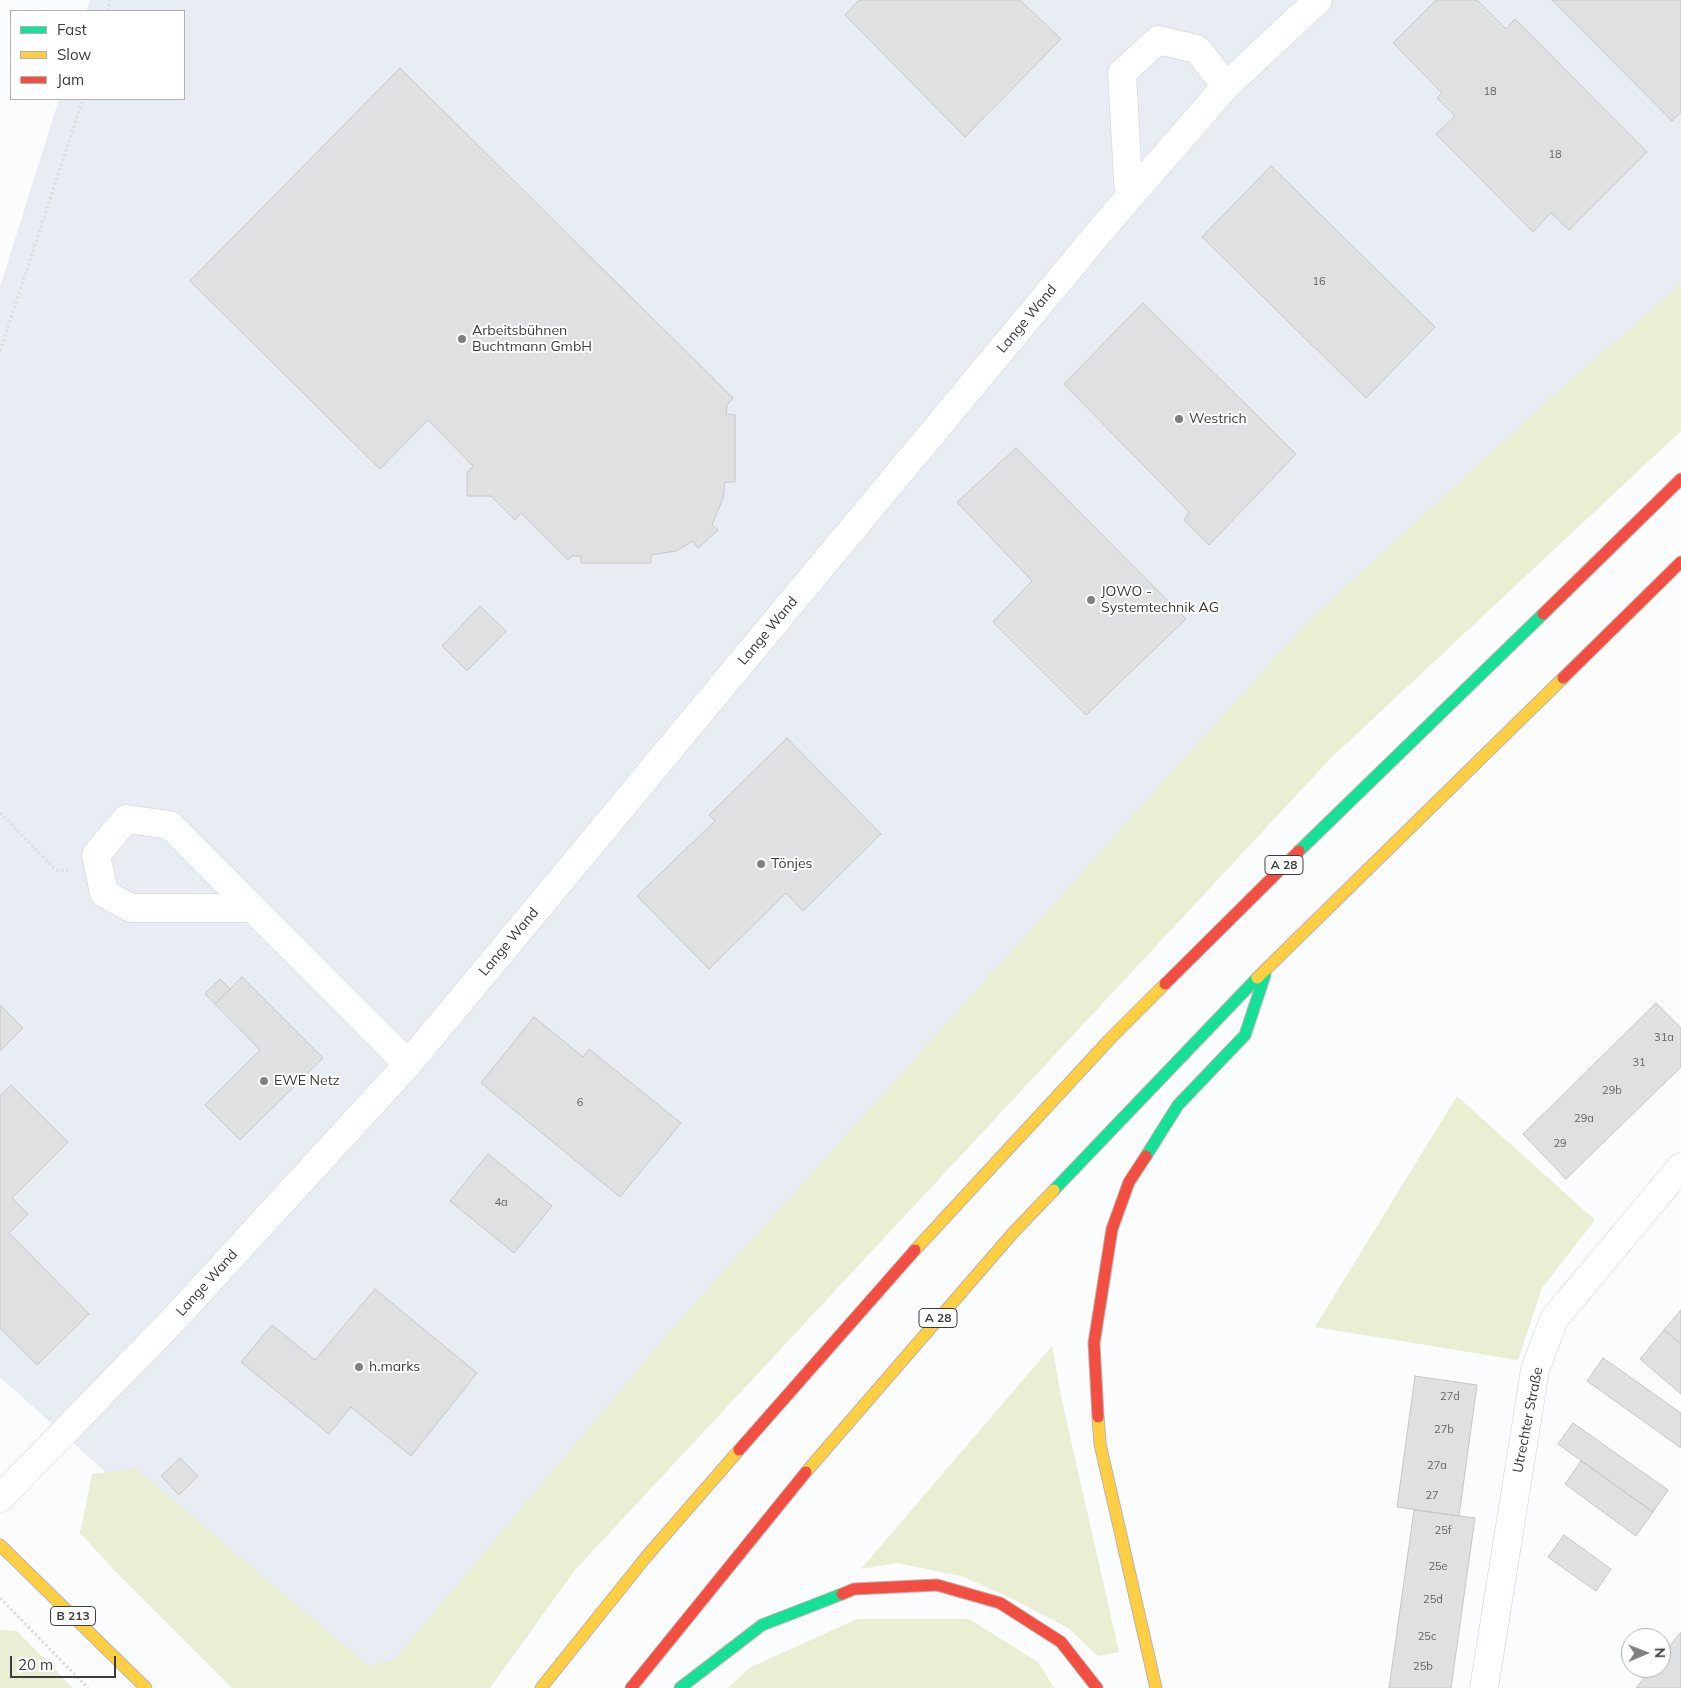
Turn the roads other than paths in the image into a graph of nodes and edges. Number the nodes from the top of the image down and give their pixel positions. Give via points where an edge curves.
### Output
1 (1318, 0) edge
2 (1226, 86) junction
3 (1129, 198) junction
4 (1681, 479) edge
5 (1681, 562) edge
6 (251, 908) junction
7 (1268, 967) junction
8 (408, 1064) junction
9 (1681, 1168) edge
10 (0, 1498) edge
11 (0, 1544) edge
12 (146, 1688) edge
13 (541, 1688) edge
14 (630, 1688) edge
15 (680, 1688) edge
16 (1097, 1688) edge
17 (1156, 1688) edge
18 (1484, 1688) edge

1 - 2 street, Lange Wand
2 - 3 street, Lange Wand
2 - 3 street via 1197,49 1158,40 1122,73
3 - 8 street, Lange Wand
4 - 13 main road, A 28 via 1109,1040 902,1264 646,1557
5 - 7 main road, A 28
6 - 6 street via 131,908 104,893 96,855 126,819 170,824
6 - 8 street
7 - 14 main road, A 28 via 1012,1234 821,1453
7 - 17 main road via 1245,1035 1178,1105 1129,1182 1112,1229 1100,1298 1094,1344 1100,1444
8 - 10 street, Lange Wand via 177,1316
9 - 18 street, Utrechter Straße via 1554,1320 1536,1370
11 - 12 main road, B 213
15 - 16 main road via 762,1625 854,1589 937,1585 1000,1603 1061,1642

